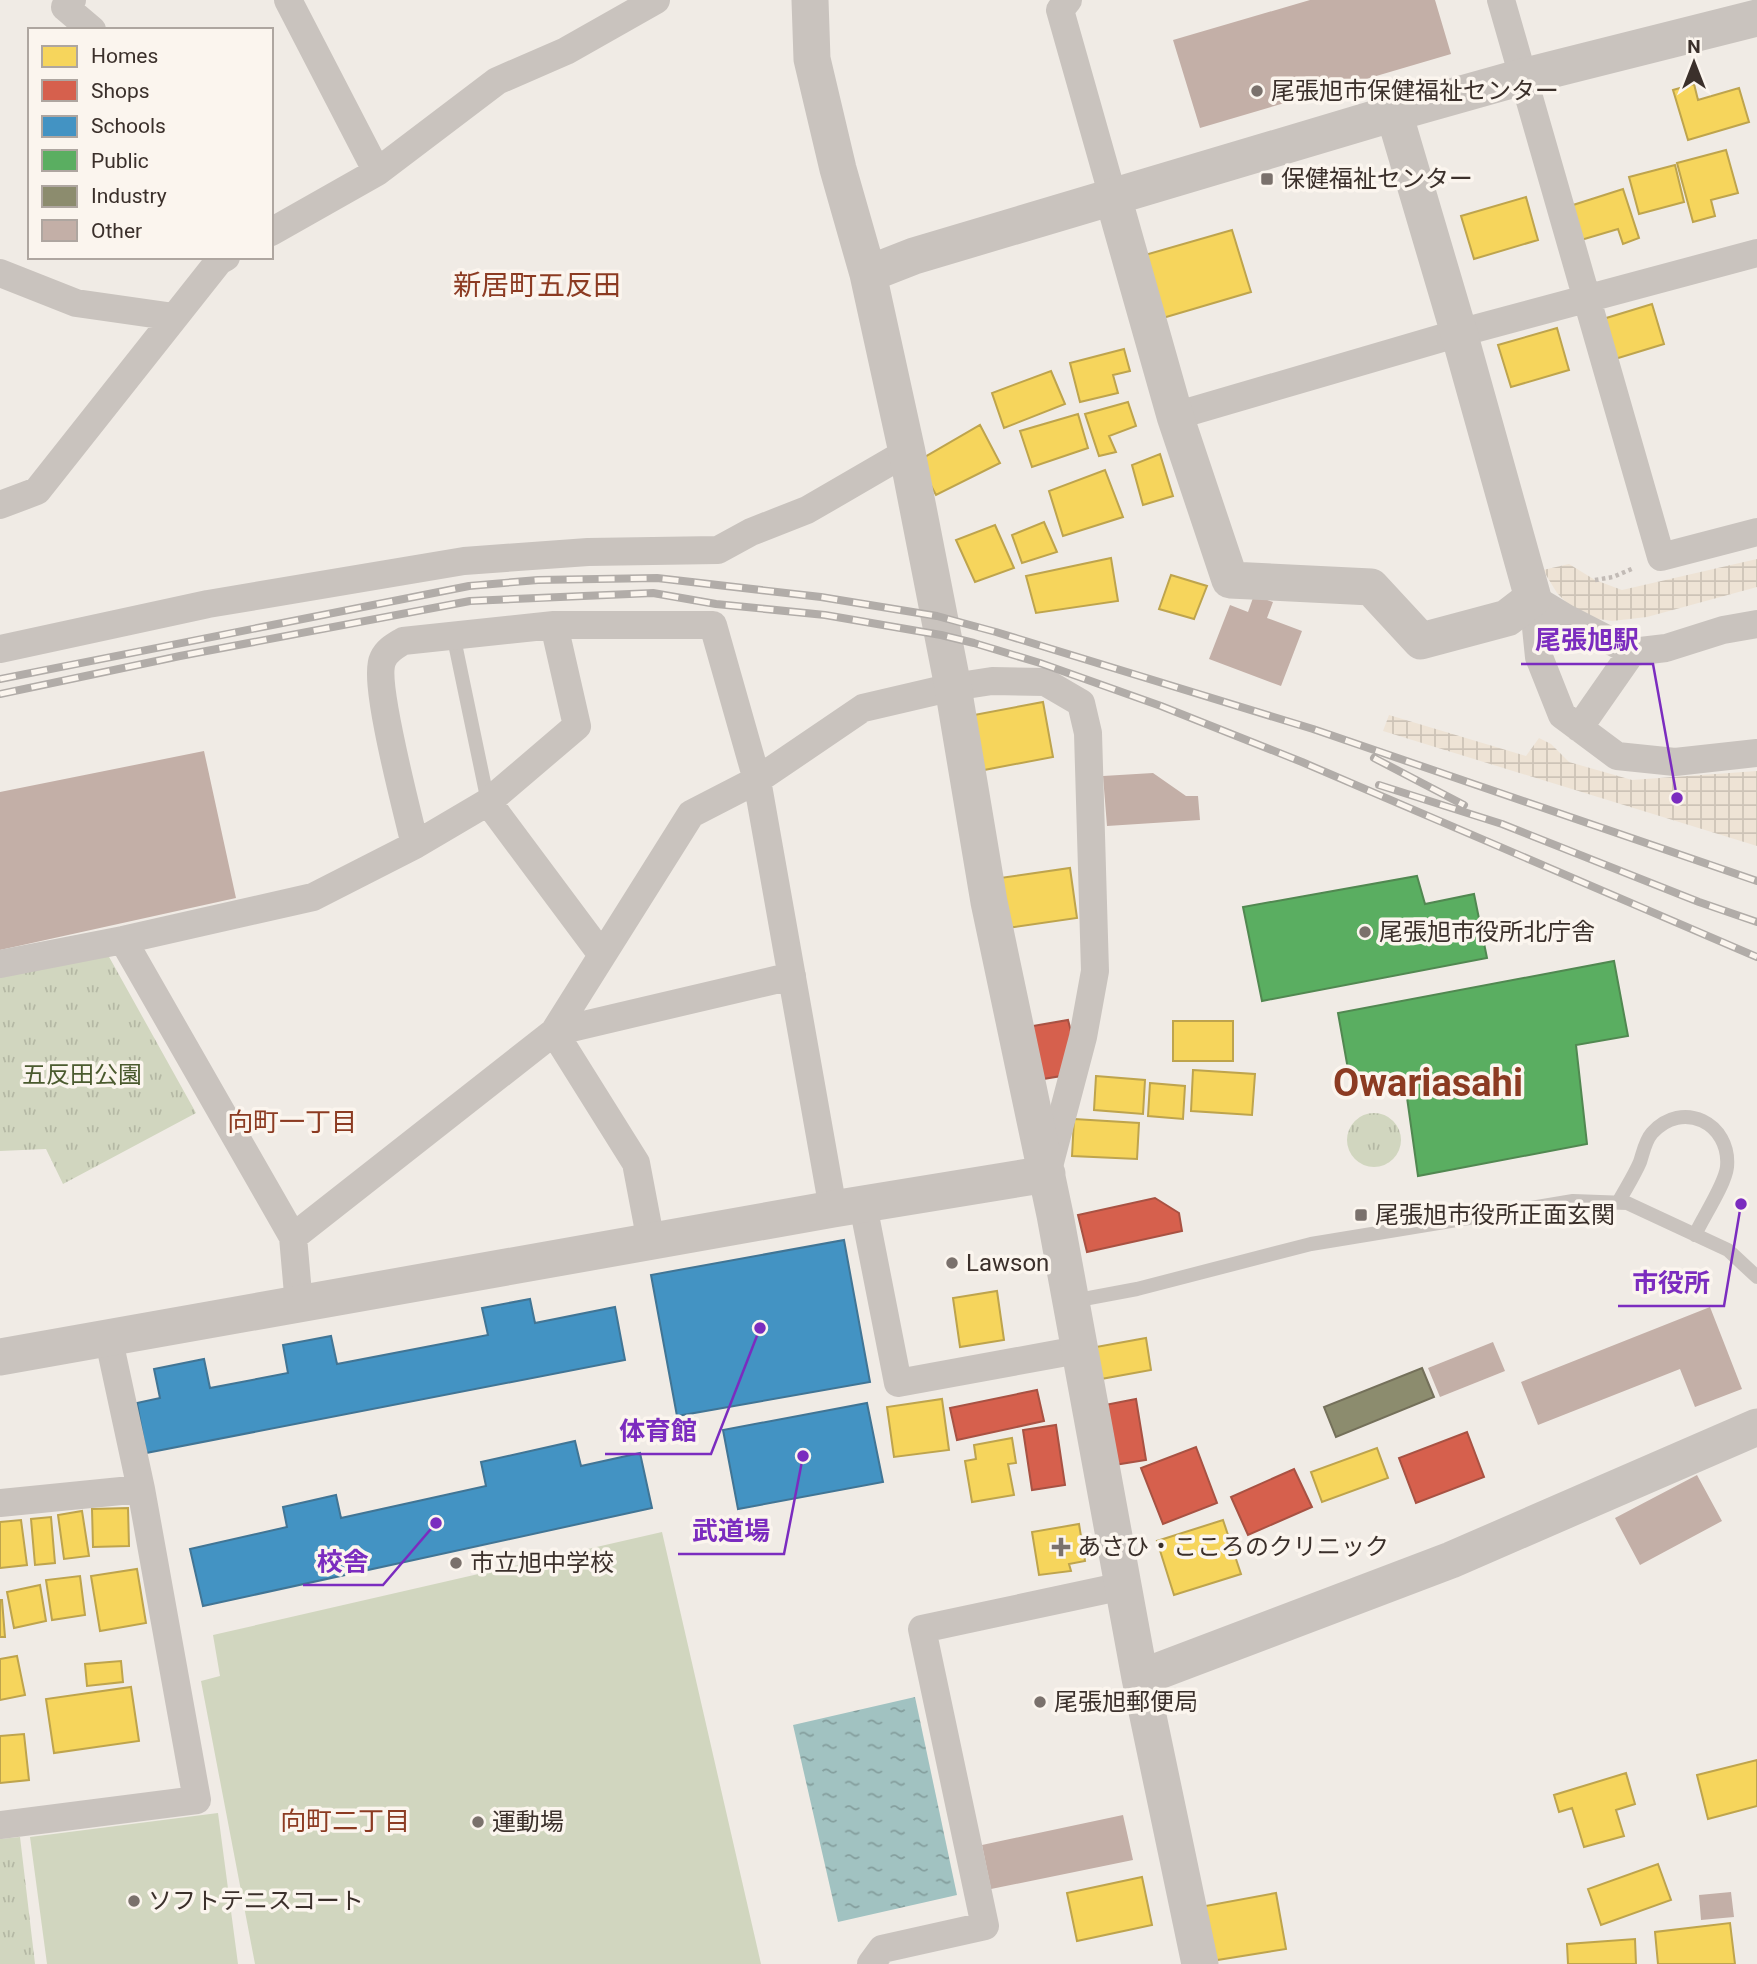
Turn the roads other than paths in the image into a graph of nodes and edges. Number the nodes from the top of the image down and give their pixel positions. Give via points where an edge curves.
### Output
1 (72, 0) edge
2 (289, 0) edge
3 (656, 0) edge
4 (810, 0) edge
5 (1068, 0) edge
6 (1501, 0) edge
7 (1757, 18) edge
8 (90, 28) edge
9 (1522, 77) junction
10 (1394, 113) junction
11 (377, 172) junction
12 (1113, 197) junction
13 (273, 231) edge
14 (1757, 253) edge
15 (222, 259) edge
16 (0, 272) edge
17 (868, 274) junction
18 (1586, 300) junction
19 (174, 317) junction
20 (1459, 333) junction
21 (1175, 416) junction
22 (907, 452) junction
23 (0, 505) edge
24 (1757, 532) edge
25 (1533, 598) junction
26 (1757, 624) edge
27 (554, 625) junction
28 (453, 634) junction
29 (0, 649) edge
30 (1632, 652) junction
31 (953, 687) junction
32 (1580, 728) junction
33 (1757, 753) edge
34 (757, 780) junction
35 (488, 802) junction
36 (415, 845) junction
37 (123, 940) junction
38 (602, 955) junction
39 (0, 964) edge
40 (792, 976) junction
41 (554, 1032) junction
42 (1047, 1174) junction
43 (1619, 1201) junction
44 (848, 1207) junction
45 (1695, 1235) junction
46 (293, 1237) junction
47 (651, 1242) junction
48 (1757, 1277) edge
49 (1070, 1301) junction
50 (299, 1305) junction
51 (108, 1336) junction
52 (1078, 1350) junction
53 (0, 1357) edge
54 (1757, 1427) edge
55 (141, 1489) junction
56 (0, 1503) edge
57 (1123, 1586) junction
58 (1140, 1678) junction
59 (0, 1825) edge
60 (871, 1964) edge
61 (1200, 1964) edge

1 - 8 street via 65,7
2 - 11 street
3 - 11 street via 566,51 496,81
4 - 17 street via 812,60
5 - 12 street via 1060,10
6 - 9 street
7 - 9 street
9 - 10 street
9 - 18 street
10 - 12 street
10 - 20 street
11 - 13 street
12 - 17 street
12 - 21 street
14 - 18 street
15 - 19 street
16 - 19 street via 76,303
17 - 22 street
18 - 20 street
18 - 24 street via 1661,557
19 - 23 street via 37,491
20 - 21 street
20 - 25 street
21 - 25 street via 1230,580 1371,587 1421,641 1507,618
22 - 29 street via 807,510 718,550 588,552 464,561 208,604
22 - 31 street
25 - 30 street
25 - 32 street via 1539,657 1562,715
26 - 30 street via 1666,648
27 - 28 street
27 - 34 street via 713,625
27 - 35 street via 576,726
28 - 35 lane
28 - 36 street via 403,641 382,660 380,690
30 - 32 street
31 - 34 street via 863,708
31 - 42 street via 989,902
31 - 42 street via 992,681 1045,682 1081,703 1088,733 1095,971 1083,1037
32 - 33 street via 1617,756 1675,762
34 - 38 street via 691,814
34 - 40 street
35 - 36 street
35 - 38 street
36 - 37 street via 313,897
37 - 39 street
37 - 46 street
38 - 41 street
40 - 41 street
40 - 44 street
41 - 46 street
41 - 47 street via 636,1163
42 - 44 street
42 - 49 street
43 - 45 lane
43 - 45 lane via 1649,1135 1662,1122 1677,1117 1709,1122 1721,1138 1727,1168
43 - 49 lane via 1573,1201 1311,1244 1137,1289
44 - 47 street
44 - 52 street via 898,1383
45 - 48 lane via 1728,1250
46 - 50 street
47 - 50 street
49 - 52 street
50 - 51 street
51 - 53 street
51 - 55 street
52 - 57 street
54 - 58 street via 1451,1560
55 - 56 street
55 - 59 street via 197,1800
57 - 58 street
57 - 60 street via 922,1629 985,1926 882,1949
58 - 61 street

